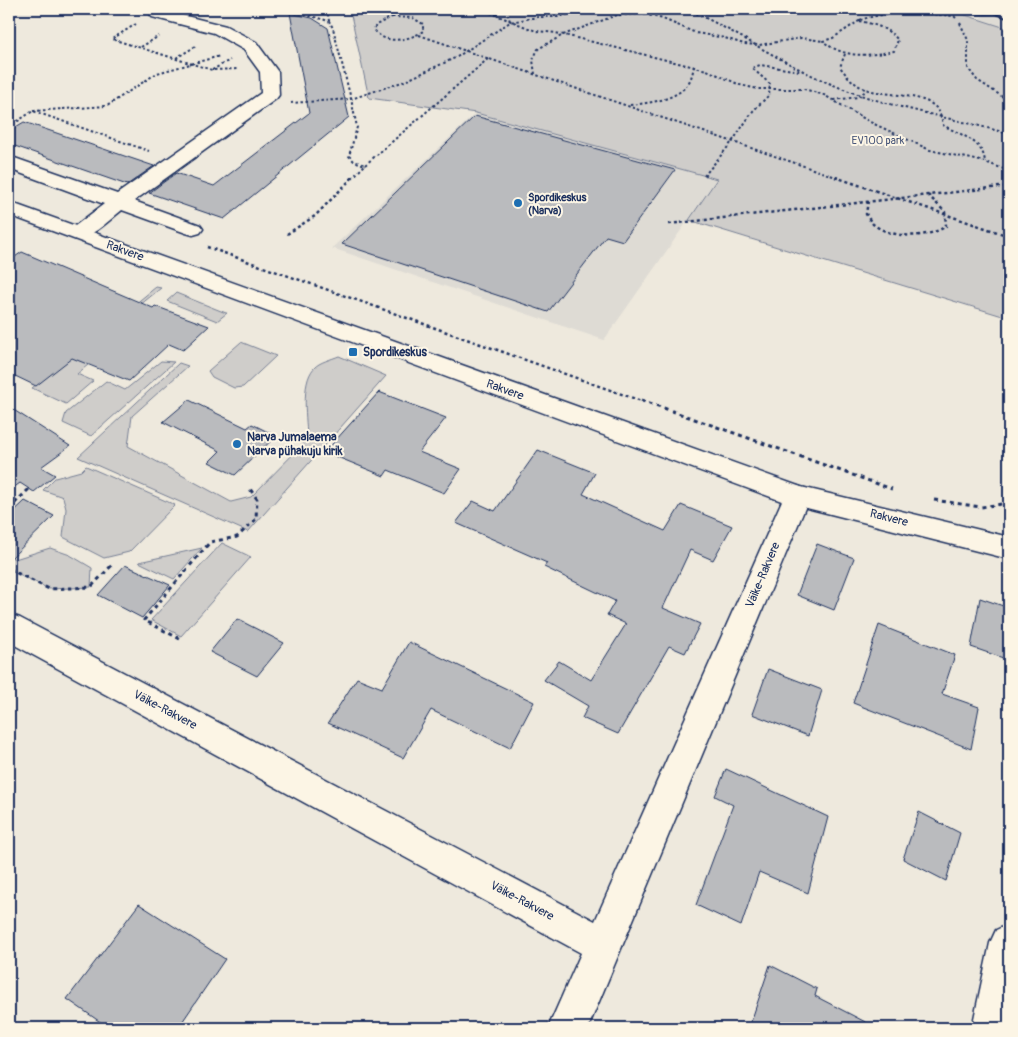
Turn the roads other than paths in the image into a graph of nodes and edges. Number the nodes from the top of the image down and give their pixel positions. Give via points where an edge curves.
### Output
1 (979, 9) edge
2 (991, 9) edge
3 (158, 14) dead end
4 (1009, 15) edge
5 (9, 162) edge
6 (120, 202) junction
7 (9, 208) edge
8 (193, 229) dead end
9 (78, 234) junction
10 (797, 496) junction
11 (1009, 548) edge
12 (9, 627) edge
13 (1009, 943) edge
14 (603, 945) junction
15 (568, 1028) edge
16 (991, 1028) edge

1 - 2 street
2 - 4 lane
3 - 6 street via 220,29 266,67 270,95
5 - 6 street
6 - 8 street
6 - 9 street
7 - 9 street, Rakvere
9 - 10 street, Rakvere
10 - 11 street, Rakvere
10 - 14 street, Väike-Rakvere
12 - 14 street, Väike-Rakvere
13 - 16 street
14 - 15 street

